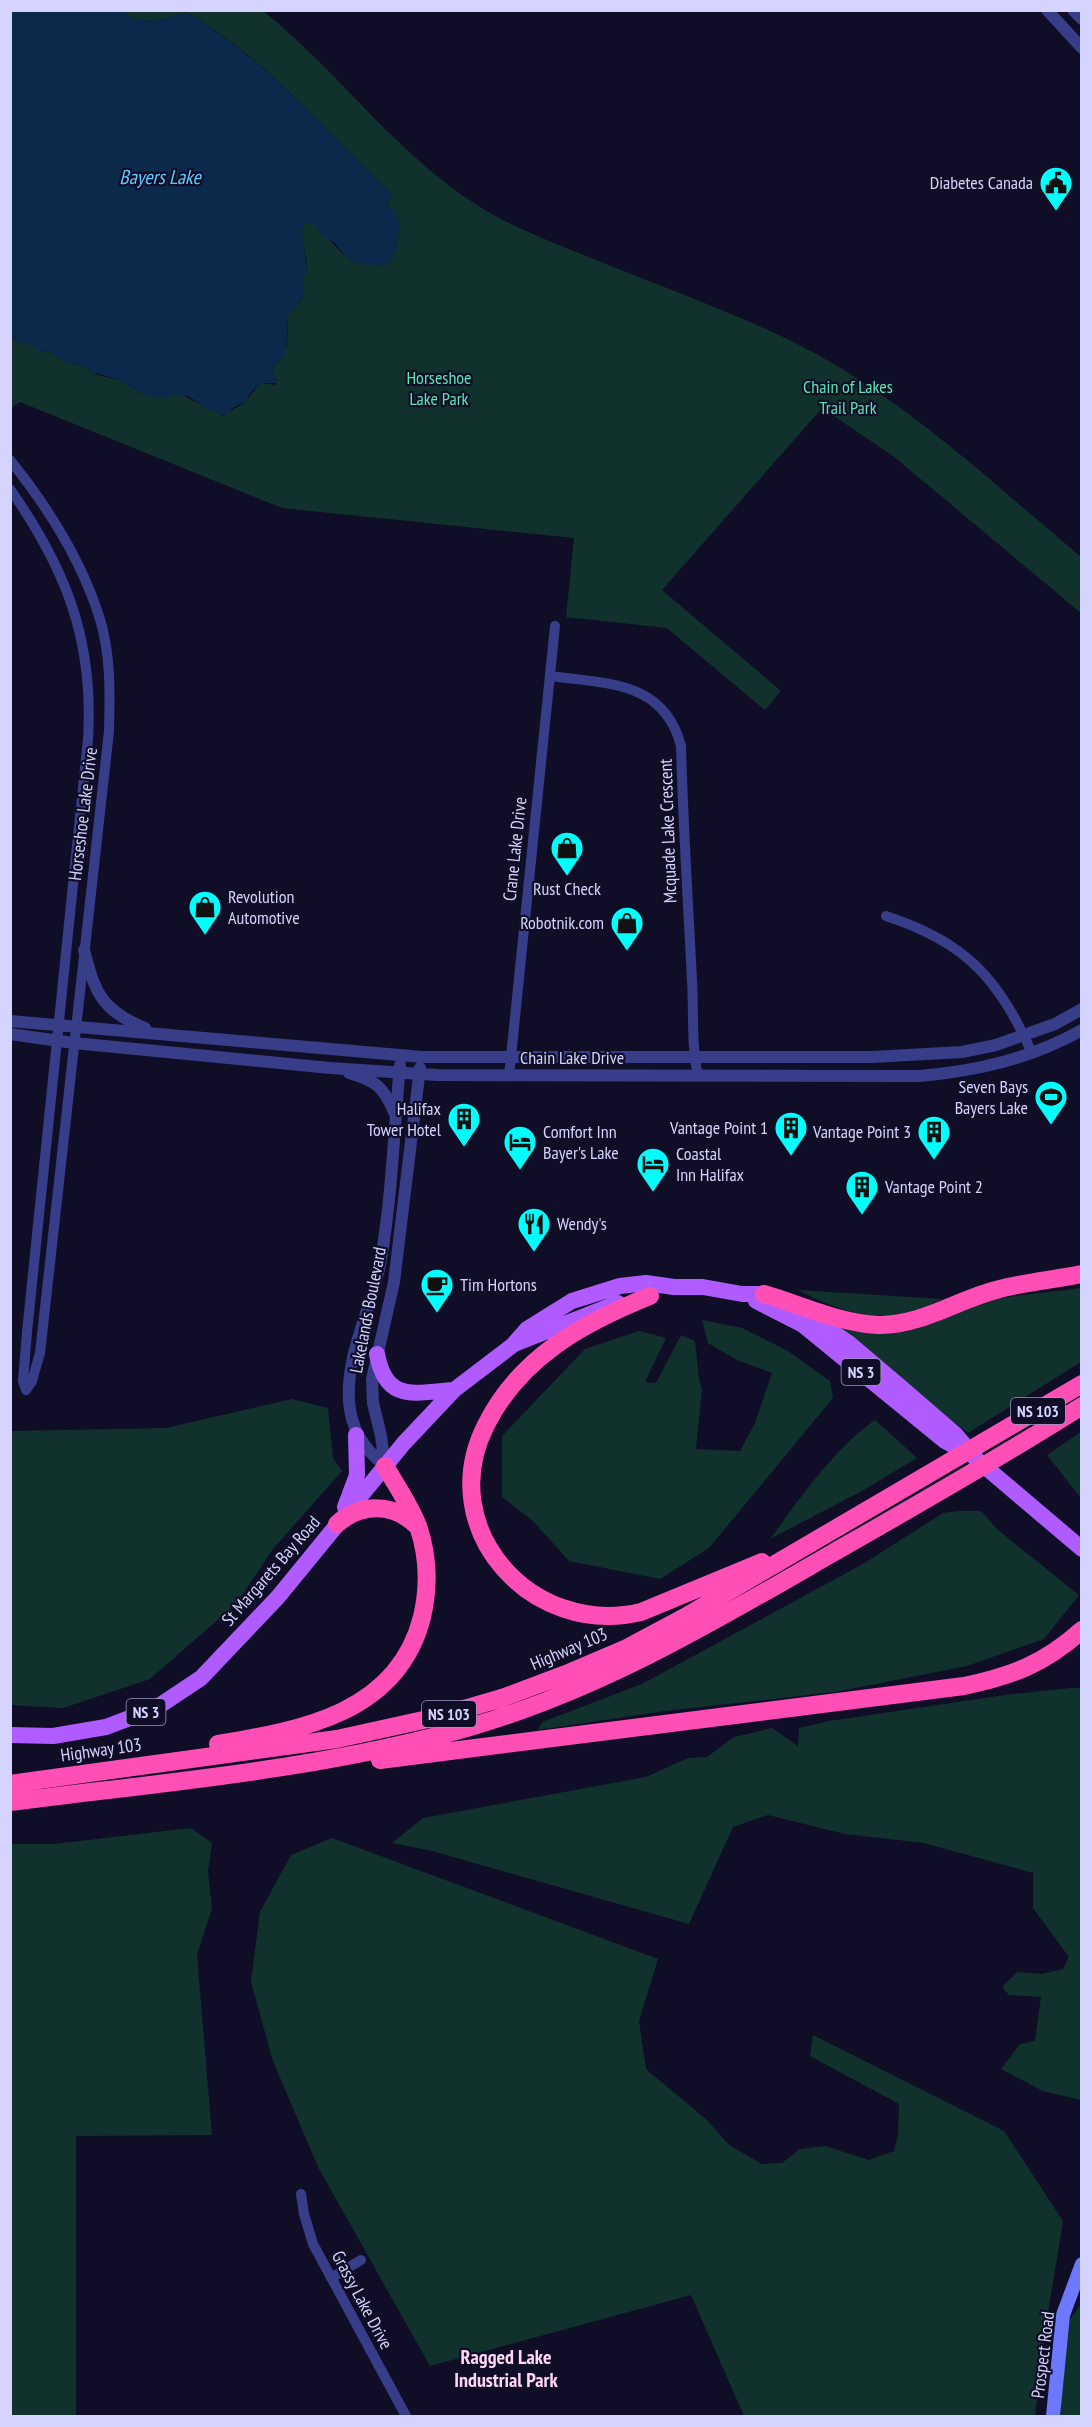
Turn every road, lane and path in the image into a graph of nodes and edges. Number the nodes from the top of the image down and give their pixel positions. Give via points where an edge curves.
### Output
1 (1047, 10) edge
2 (1074, 10) edge
3 (1082, 19) edge
4 (1082, 48) edge
5 (10, 460) edge
6 (10, 489) edge
7 (555, 626) dead end
8 (550, 676) junction
9 (76, 848) junction
10 (95, 850) junction
11 (886, 916) dead end
12 (84, 950) junction
13 (1082, 1009) edge
14 (10, 1021) edge
15 (58, 1024) junction
16 (76, 1025) junction
17 (1082, 1030) edge
18 (158, 1032) junction
19 (10, 1034) edge
20 (1024, 1036) junction
21 (56, 1040) junction
22 (253, 1041) junction
23 (74, 1043) junction
24 (1032, 1053) junction
25 (401, 1056) junction
26 (694, 1056) junction
27 (422, 1057) junction
28 (510, 1058) junction
29 (251, 1060) junction
30 (330, 1068) junction
31 (400, 1072) junction
32 (419, 1074) junction
33 (509, 1076) junction
34 (698, 1076) junction
35 (396, 1116) junction
36 (41, 1194) junction
37 (57, 1196) junction
38 (1082, 1274) edge
39 (674, 1287) junction
40 (31, 1292) junction
41 (46, 1294) junction
42 (742, 1294) junction
43 (764, 1294) junction
44 (650, 1296) junction
45 (513, 1345) junction
46 (377, 1354) junction
47 (1082, 1384) edge
48 (454, 1390) junction
49 (1082, 1406) edge
50 (356, 1435) junction
51 (976, 1459) junction
52 (385, 1466) junction
53 (848, 1522) junction
54 (337, 1524) junction
55 (418, 1526) junction
56 (1082, 1549) edge
57 (1082, 1630) edge
58 (10, 1735) edge
59 (280, 1767) junction
60 (10, 1778) edge
61 (10, 1784) edge
62 (10, 1802) edge
63 (302, 2194) dead end
64 (361, 2260) dead end
65 (1082, 2264) edge
66 (331, 2278) junction
67 (406, 2416) edge
68 (1053, 2416) edge

1 - 4 street
2 - 3 street
5 - 10 street, Horseshoe Lake Drive via 53,520 78,568 99,616 106,648 109,731
6 - 9 street, Horseshoe Lake Drive via 59,573 79,622 84,646 89,720
7 - 8 street, Crane Lake Drive
8 - 26 street, Mcquade Lake Crescent via 637,690 663,708 679,736
8 - 28 street, Crane Lake Drive
9 - 10 street
9 - 15 street, Horseshoe Lake Drive
10 - 12 street, Horseshoe Lake Drive
11 - 20 street via 933,934 966,956 1000,993
12 - 16 street, Horseshoe Lake Drive
12 - 18 street via 95,988 105,1003 119,1016
13 - 20 street, Chain Lake Drive
14 - 15 street, Chain Lake Drive
15 - 16 street, Chain Lake Drive
15 - 21 street, Horseshoe Lake Drive
16 - 18 street, Chain Lake Drive
16 - 23 street, Horseshoe Lake Drive
17 - 24 street, Chain Lake Drive
18 - 22 street, Chain Lake Drive
19 - 21 street, Chain Lake Drive
20 - 24 street
20 - 26 street, Chain Lake Drive via 962,1052 924,1056
21 - 23 street, Chain Lake Drive
21 - 36 street, Horseshoe Lake Drive
22 - 25 street, Chain Lake Drive
22 - 29 street
23 - 29 street, Chain Lake Drive
23 - 37 street, Horseshoe Lake Drive
24 - 34 street, Chain Lake Drive via 982,1068 919,1076
25 - 27 street, Chain Lake Drive
25 - 31 street, Lakelands Boulevard
26 - 28 street, Chain Lake Drive
26 - 34 street, Mcquade Lake Crescent
27 - 28 street, Chain Lake Drive
27 - 32 street, Lakelands Boulevard
28 - 33 street, Crane Lake Drive
29 - 30 street, Chain Lake Drive
30 - 31 street, Chain Lake Drive
30 - 35 street via 380,1086
31 - 32 street, Chain Lake Drive
31 - 35 street, Lakelands Boulevard
32 - 33 street, Chain Lake Drive
32 - 46 street, Lakelands Boulevard via 394,1282
33 - 34 street, Chain Lake Drive
35 - 50 street, Lakelands Boulevard via 381,1259 350,1376 350,1406
36 - 37 street
36 - 40 street, Horseshoe Lake Drive
37 - 41 street, Horseshoe Lake Drive
38 - 43 highway via 995,1290 896,1324 848,1320
39 - 42 main road, St Margarets Bay Road / NS 3
39 - 44 main road, St Margarets Bay Road / NS 3
39 - 45 main road, St Margarets Bay Road / NS 3 via 646,1283 595,1292 543,1318
40 - 41 street
40 - 41 street, Horseshoe Lake Drive via 23,1381 26,1390 40,1353
42 - 43 main road, St Margarets Bay Road / NS 3
42 - 51 main road, St Margarets Bay Road / NS 3 via 803,1325 945,1441
43 - 51 main road, St Margarets Bay Road / NS 3 via 806,1313 850,1344 955,1434
44 - 45 main road, St Margarets Bay Road / NS 3 via 605,1306
44 - 53 highway via 588,1323 553,1345 516,1380 486,1425 474,1464 473,1499 484,1539 503,1569 529,1592 560,1608 594,1616 621,1616 660,1606
45 - 48 main road, St Margarets Bay Road / NS 3
46 - 48 main road via 383,1377 401,1390
46 - 52 street, Lakelands Boulevard via 372,1392
47 - 53 highway, Highway 103 / NS 103
48 - 52 main road, St Margarets Bay Road / NS 3
49 - 59 highway, NS 103 via 698,1631 593,1683 440,1736
50 - 52 street, Lakelands Boulevard
50 - 54 main road via 357,1475
51 - 56 main road, St Margarets Bay Road / NS 3
52 - 54 main road, St Margarets Bay Road / NS 3
52 - 55 highway
53 - 61 highway, Highway 103 / NS 103 via 627,1648 534,1687 470,1708 337,1739
54 - 55 highway via 356,1511 379,1508 401,1513
54 - 58 main road, St Margarets Bay Road / NS 3 via 278,1597 187,1689 140,1715 106,1727 70,1735
55 - 60 highway via 426,1577 419,1629 400,1667 367,1699 292,1729
57 - 59 highway via 1029,1668 964,1686 310,1769
59 - 62 highway, NS 103
63 - 66 street, Grassy Lake Drive via 313,2244
64 - 66 street
65 - 68 main road, Prospect Road via 1063,2315
66 - 67 street, Grassy Lake Drive

